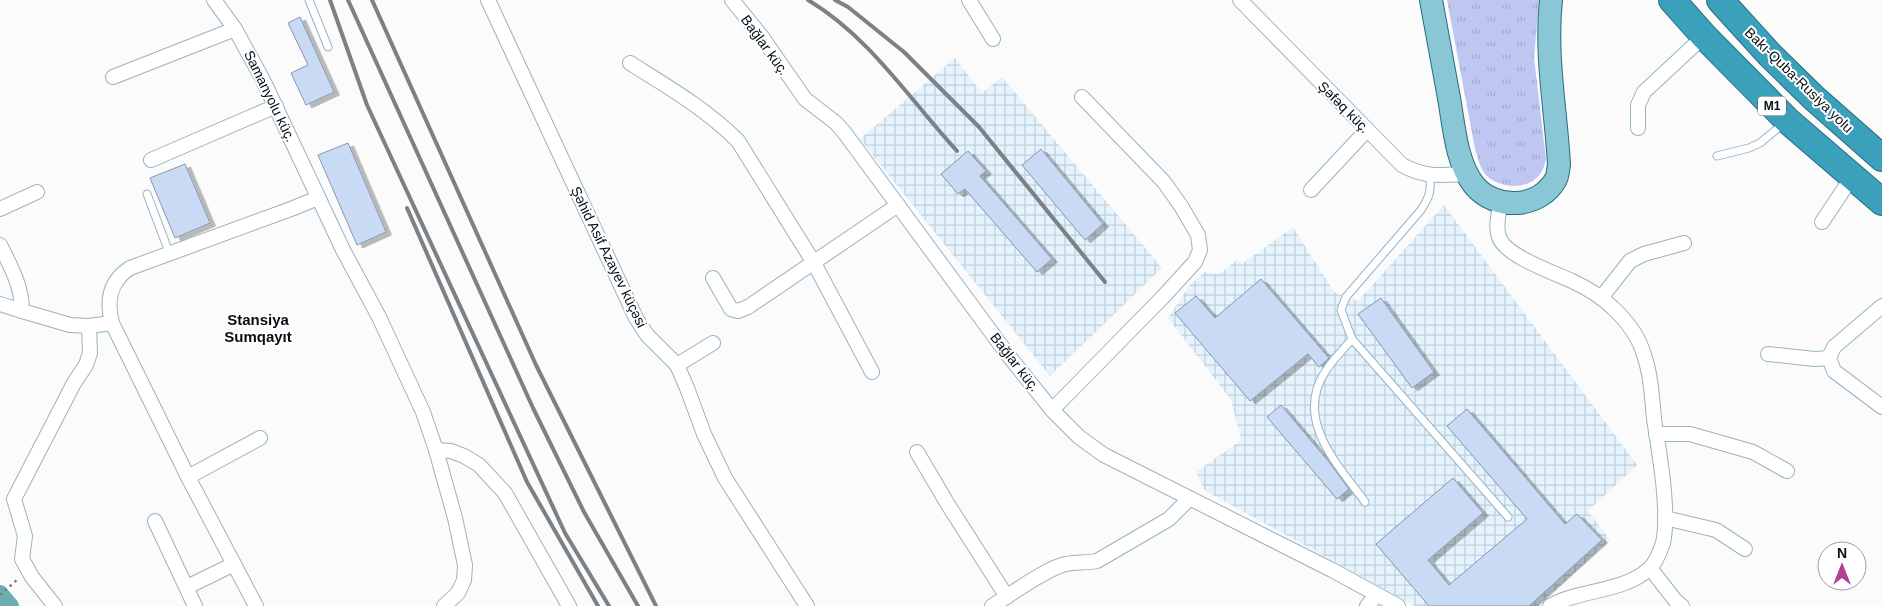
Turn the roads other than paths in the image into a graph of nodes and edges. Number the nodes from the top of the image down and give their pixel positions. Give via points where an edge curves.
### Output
1 (214, 0) edge
2 (309, 0) edge
3 (488, 0) edge
4 (732, 0) edge
5 (969, 0) edge
6 (1240, 0) edge
7 (1431, 0) edge
8 (1551, 0) edge
9 (1672, 0) edge
10 (1720, 0) edge
11 (235, 29) junction
12 (1704, 36) junction
13 (993, 40) dead end
14 (328, 47) dead end
15 (630, 63) dead end
16 (113, 77) dead end
17 (1082, 97) dead end
18 (276, 106) junction
19 (1788, 121) junction
20 (1638, 128) dead end
21 (1367, 130) junction
22 (1718, 156) dead end
23 (1882, 158) edge
24 (151, 160) dead end
25 (1466, 174) junction
26 (1430, 175) junction
27 (1852, 177) junction
28 (1311, 190) dead end
29 (37, 192) dead end
30 (147, 194) dead end
31 (318, 198) junction
32 (1882, 202) edge
33 (1500, 203) junction
34 (898, 205) junction
35 (0, 209) edge
36 (1822, 222) dead end
37 (1684, 243) dead end
38 (0, 246) edge
39 (169, 252) junction
40 (814, 263) junction
41 (713, 278) dead end
42 (1601, 298) junction
43 (0, 304) edge
44 (1882, 306) edge
45 (22, 310) junction
46 (112, 323) junction
47 (89, 326) junction
48 (1352, 339) junction
49 (713, 343) dead end
50 (1768, 354) dead end
51 (1829, 358) junction
52 (676, 365) junction
53 (872, 372) dead end
54 (1882, 407) edge
55 (1052, 410) junction
56 (1656, 434) junction
57 (260, 438) dead end
58 (436, 450) junction
59 (917, 452) dead end
60 (1787, 471) dead end
61 (188, 477) junction
62 (7, 498) edge
63 (1189, 499) junction
64 (1365, 502) dead end
65 (1508, 517) dead end
66 (1665, 518) junction
67 (155, 521) dead end
68 (1745, 549) dead end
69 (234, 564) junction
70 (1650, 568) junction
71 (187, 587) junction
72 (1377, 595) junction
73 (1007, 597) junction
74 (55, 606) edge
75 (195, 606) edge
76 (256, 606) edge
77 (444, 606) edge
78 (569, 606) edge
79 (807, 606) edge
80 (992, 606) edge
81 (1366, 606) edge
82 (1398, 606) edge
83 (1550, 606) edge
84 (1682, 606) edge

1 - 11 street, Samanyolu küç.
2 - 14 lane
3 - 52 street, Şəhid Asif Azayev küçəsi via 636,318 647,335
4 - 34 street, Bağlar küç. via 805,99 844,132
5 - 13 street
6 - 21 street, Şəfəq küç.
7 - 25 main road via 1456,140
8 - 33 main road via 1549,58 1559,164 1556,179 1546,191 1522,203
9 - 12 highway, M1
10 - 23 highway, Bakı-Quba-Rusiya yolu / M1 via 1814,98
11 - 16 street
11 - 18 street, Samanyolu küç.
12 - 19 highway, M1
12 - 20 street via 1644,92 1638,105
15 - 40 street via 696,106 738,141
17 - 55 street via 1164,182 1198,235 1200,250 1195,262 1162,298
18 - 24 street
18 - 31 street, Samanyolu küç.
19 - 22 lane via 1760,143
19 - 27 highway, M1
21 - 26 street, Şəfəq küç. via 1402,165
21 - 28 street
25 - 26 street, Şəfəq küç.
25 - 33 main road via 1485,195
26 - 48 lane via 1430,197 1346,297 1341,310
27 - 32 highway, M1
27 - 36 street
29 - 35 street
30 - 39 lane
31 - 39 street
31 - 58 street, Samanyolu küç. via 398,356
33 - 42 street via 1497,230 1499,239 1507,247 1528,262
34 - 40 street
34 - 55 street, Bağlar küç.
37 - 42 street via 1630,261
38 - 45 street via 17,280
39 - 46 street via 130,268 114,282 108,305
40 - 41 street via 738,311 731,309
40 - 53 street
42 - 56 street via 1613,307 1637,337 1644,354
43 - 45 street
44 - 51 street via 1834,346
45 - 47 street via 70,325
46 - 47 street
46 - 61 street
47 - 62 street via 90,353 86,365
48 - 64 lane via 1324,373 1315,396 1314,412 1327,451
48 - 65 lane
49 - 52 street
50 - 51 street
51 - 54 street via 1834,371
52 - 79 street, Şəhid Asif Azayev küçəsi via 725,478
55 - 63 street, Bağlar küç. via 1079,437 1104,455
56 - 60 street via 1690,434 1753,452
56 - 66 street
57 - 61 street
58 - 77 street, Samanyolu küç. via 465,565 464,580 458,593
58 - 78 street via 451,451 479,465 505,493
59 - 73 street
61 - 69 street
62 - 74 street via 25,536 22,559
63 - 72 street, Bağlar küç.
63 - 73 street via 1169,519 1097,561 1052,569
66 - 68 street via 1716,530
66 - 70 street via 1663,542
67 - 71 street
69 - 71 street
69 - 76 street
70 - 83 street via 1622,584
70 - 84 street
71 - 75 street
72 - 81 street
72 - 82 street, Bağlar küç.
73 - 80 street

